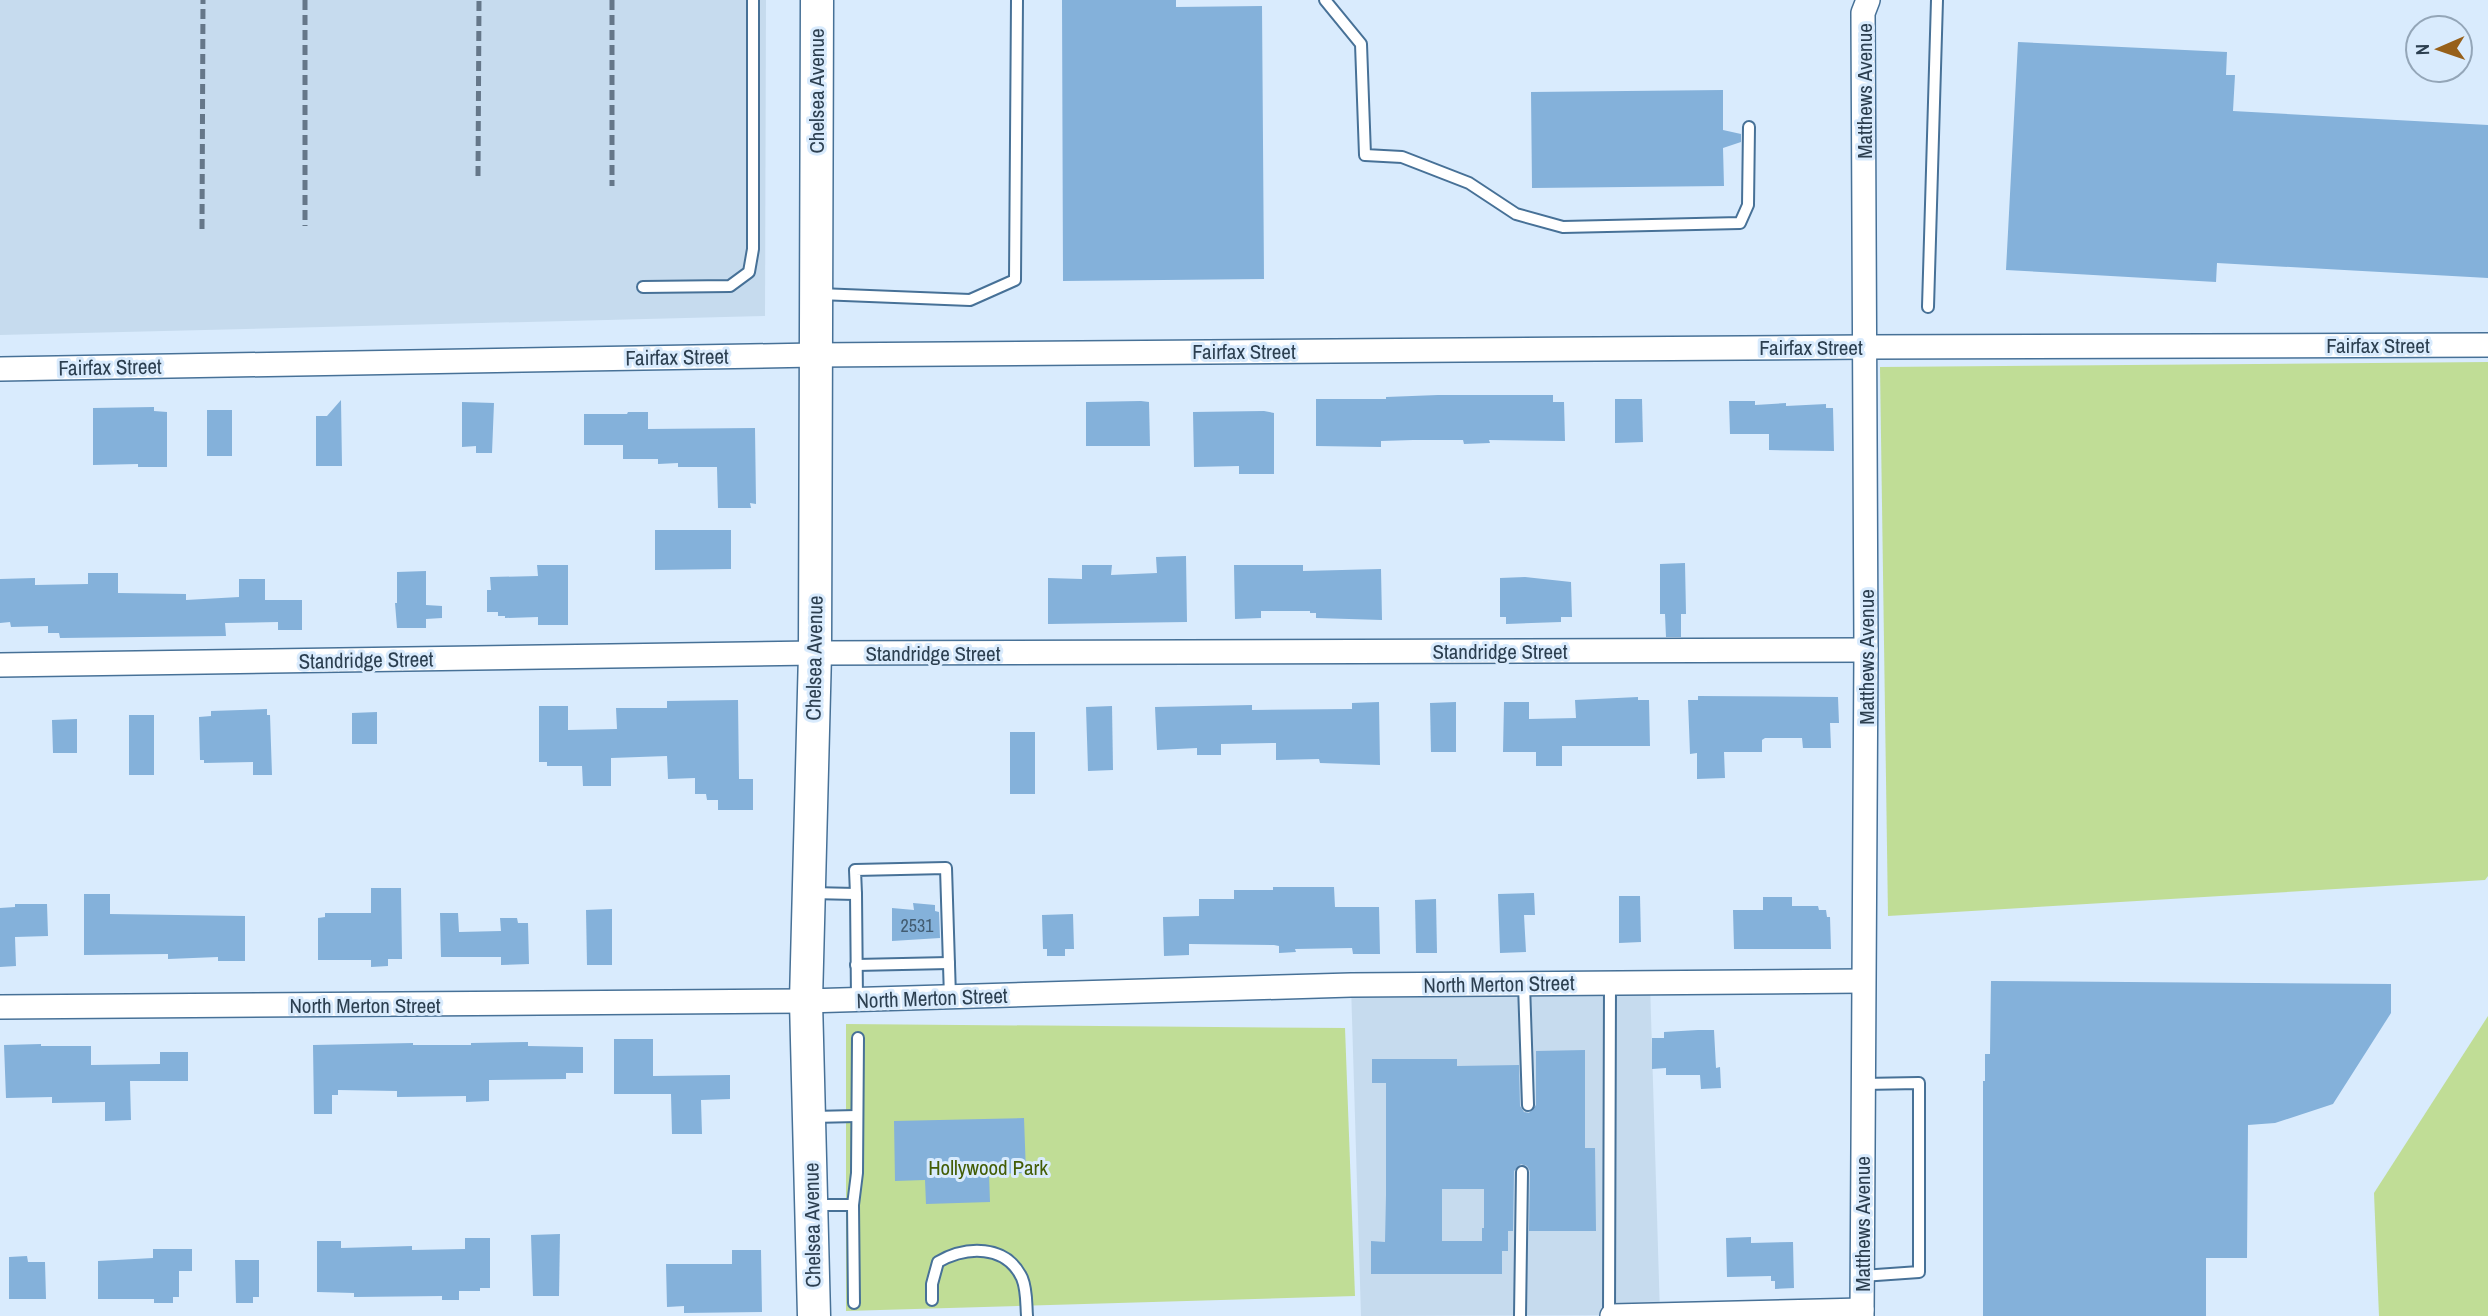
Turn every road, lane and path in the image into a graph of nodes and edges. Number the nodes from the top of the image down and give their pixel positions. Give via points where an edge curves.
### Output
1 (753, 0) edge
2 (817, 0) edge
3 (1017, 0) edge
4 (1325, 0) edge
5 (1868, 0) edge
6 (1937, 0) edge
7 (1749, 127) dead end
8 (643, 287) dead end
9 (815, 294) junction
10 (1928, 307) dead end
11 (2488, 345) edge
12 (1865, 346) junction
13 (815, 355) junction
14 (0, 369) edge
15 (1866, 650) junction
16 (816, 653) junction
17 (0, 665) edge
18 (808, 893) junction
19 (856, 894) junction
20 (949, 963) junction
21 (856, 965) junction
22 (1863, 981) junction
23 (1610, 983) junction
24 (1524, 984) junction
25 (950, 997) junction
26 (857, 1000) junction
27 (806, 1002) junction
28 (0, 1007) edge
29 (858, 1038) dead end
30 (1863, 1084) junction
31 (1528, 1105) dead end
32 (809, 1116) junction
33 (857, 1116) junction
34 (1522, 1172) dead end
35 (811, 1205) junction
36 (853, 1205) junction
37 (1862, 1276) junction
38 (932, 1300) dead end
39 (854, 1303) dead end
40 (1862, 1313) edge
41 (814, 1316) edge
42 (1027, 1316) edge
43 (1520, 1316) edge
44 (1611, 1316) edge

1 - 8 lane via 753,249 749,272 730,286
2 - 9 main road, Chelsea Avenue
3 - 9 lane via 1014,280 970,300
4 - 7 lane via 1361,44 1365,155 1402,157 1469,183 1516,214 1563,228 1740,223 1748,205
5 - 12 street, Matthews Avenue via 1863,13
6 - 10 lane
9 - 13 main road, Chelsea Avenue
11 - 12 street, Fairfax Street
12 - 13 street, Fairfax Street
12 - 15 street, Matthews Avenue
13 - 14 street, Fairfax Street
13 - 16 main road, Chelsea Avenue
15 - 16 street, Standridge Street
15 - 22 street, Matthews Avenue
16 - 17 street, Standridge Street
16 - 18 main road, Chelsea Avenue
18 - 19 lane
18 - 27 main road, Chelsea Avenue
19 - 20 lane via 855,870 946,868
19 - 21 lane
20 - 21 lane
20 - 25 lane
21 - 26 lane
22 - 23 street, North Merton Street
22 - 30 street, Matthews Avenue
23 - 24 street, North Merton Street
23 - 44 lane
24 - 25 street, North Merton Street
24 - 31 lane
25 - 26 street, North Merton Street
26 - 27 street, North Merton Street
27 - 28 street, North Merton Street
27 - 32 main road, Chelsea Avenue
29 - 33 lane
30 - 37 street, Matthews Avenue
30 - 37 lane via 1919,1083 1919,1272
32 - 33 lane
32 - 35 main road, Chelsea Avenue
33 - 36 lane
34 - 43 lane
35 - 36 lane
35 - 41 main road, Chelsea Avenue
36 - 39 lane
37 - 40 street, Matthews Avenue
38 - 42 lane via 938,1262 953,1254 984,1250 1006,1257 1021,1277
40 - 44 street

